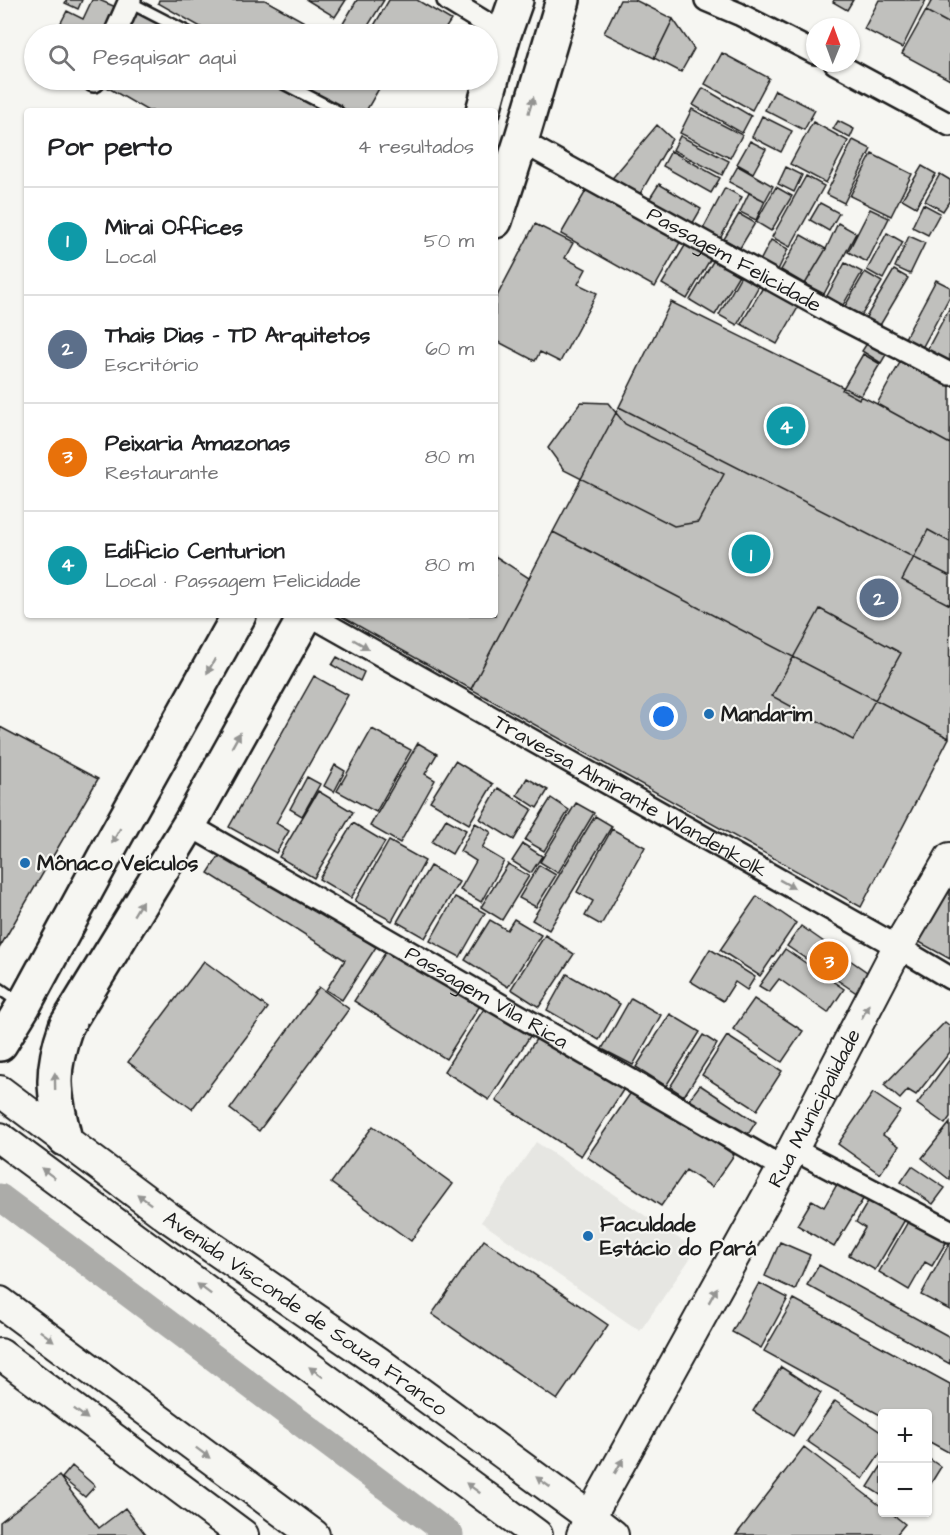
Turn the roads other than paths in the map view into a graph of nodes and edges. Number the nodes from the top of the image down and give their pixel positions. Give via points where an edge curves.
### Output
1 (448, 0) edge
2 (516, 0) edge
3 (563, 0) edge
4 (706, 0) edge
5 (129, 1) edge
6 (119, 24) edge
7 (172, 24) edge
8 (488, 24) edge
9 (498, 30) edge
10 (504, 34) junction
11 (806, 48) edge
12 (498, 56) edge
13 (852, 72) edge
14 (296, 90) edge
15 (489, 90) edge
16 (331, 108) edge
17 (484, 108) edge
18 (950, 125) edge
19 (521, 141) junction
20 (498, 212) edge
21 (950, 374) edge
22 (237, 618) edge
23 (306, 618) edge
24 (313, 618) edge
25 (189, 825) junction
26 (950, 858) edge
27 (898, 947) junction
28 (950, 978) edge
29 (12, 997) edge
30 (0, 1044) edge
31 (0, 1091) edge
32 (0, 1137) edge
33 (64, 1139) junction
34 (788, 1159) junction
35 (950, 1231) edge
36 (0, 1302) edge
37 (251, 1324) junction
38 (0, 1354) edge
39 (377, 1361) junction
40 (595, 1529) edge
41 (242, 1535) edge
42 (314, 1535) edge
43 (537, 1535) edge

1 - 8 street
2 - 10 main road
19 -> 3 main road
4 - 11 street
5 - 6 street
5 - 7 lane
9 - 10 street
10 - 12 main road
13 - 18 street
14 - 16 lane
15 - 17 main road
19 - 20 main road
19 - 21 street, Passagem Felicidade
22 -> 29 main road via 113,841
25 -> 23 main road
24 -> 27 street, Travessa Almirante Wandenkolk
33 -> 25 main road via 54,1088 59,1045 66,1026
25 - 34 street, Passagem Vila Rica
26 - 27 main road, Rua Municipalidade
27 - 28 street, Travessa Almirante Wandenkolk
34 -> 27 main road, Rua Municipalidade
29 - 30 main road
31 - 33 main road, Avenida Visconde de Souza Franco
37 -> 32 main road, Avenida Visconde de Souza Franco
39 -> 33 main road, Avenida Visconde de Souza Franco via 168,1217
34 - 35 street, Passagem Vila Rica
40 -> 34 main road, Rua Municipalidade
36 -> 42 main road
37 - 39 main road
43 -> 37 main road, Avenida Visconde de Souza Franco
38 -> 41 main road
40 -> 39 main road, Avenida Visconde de Souza Franco

